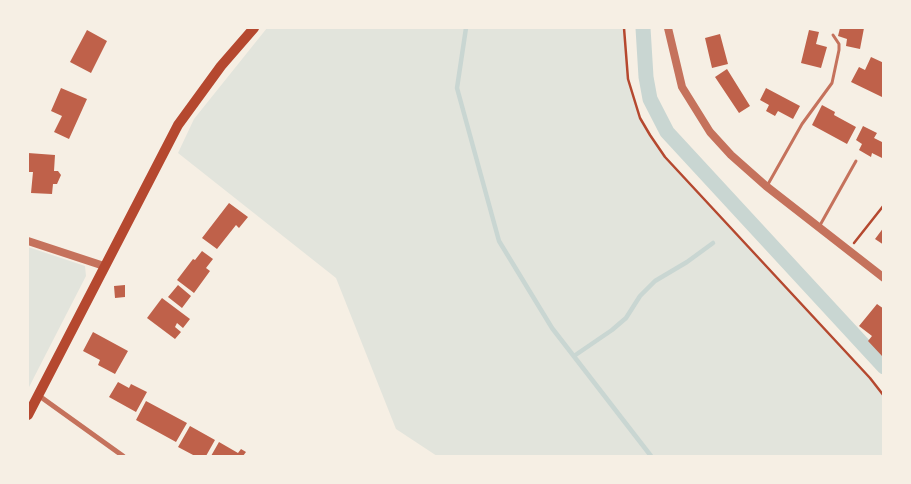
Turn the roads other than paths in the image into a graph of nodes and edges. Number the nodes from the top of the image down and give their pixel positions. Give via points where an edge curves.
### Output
1 (254, 28) edge
2 (668, 28) edge
3 (833, 35) dead end
4 (856, 161) dead end
5 (766, 186) junction
6 (818, 228) junction
7 (28, 241) edge
8 (104, 266) junction
9 (884, 278) edge
10 (38, 395) junction
11 (28, 415) edge
12 (123, 456) edge

1 - 8 highway via 221,66 178,125
2 - 5 street via 682,87 697,112 731,155
3 - 5 lane via 839,50 832,83 802,124
4 - 6 lane
5 - 6 street
6 - 9 street
7 - 8 street
8 - 10 highway
10 - 11 highway
10 - 12 street

